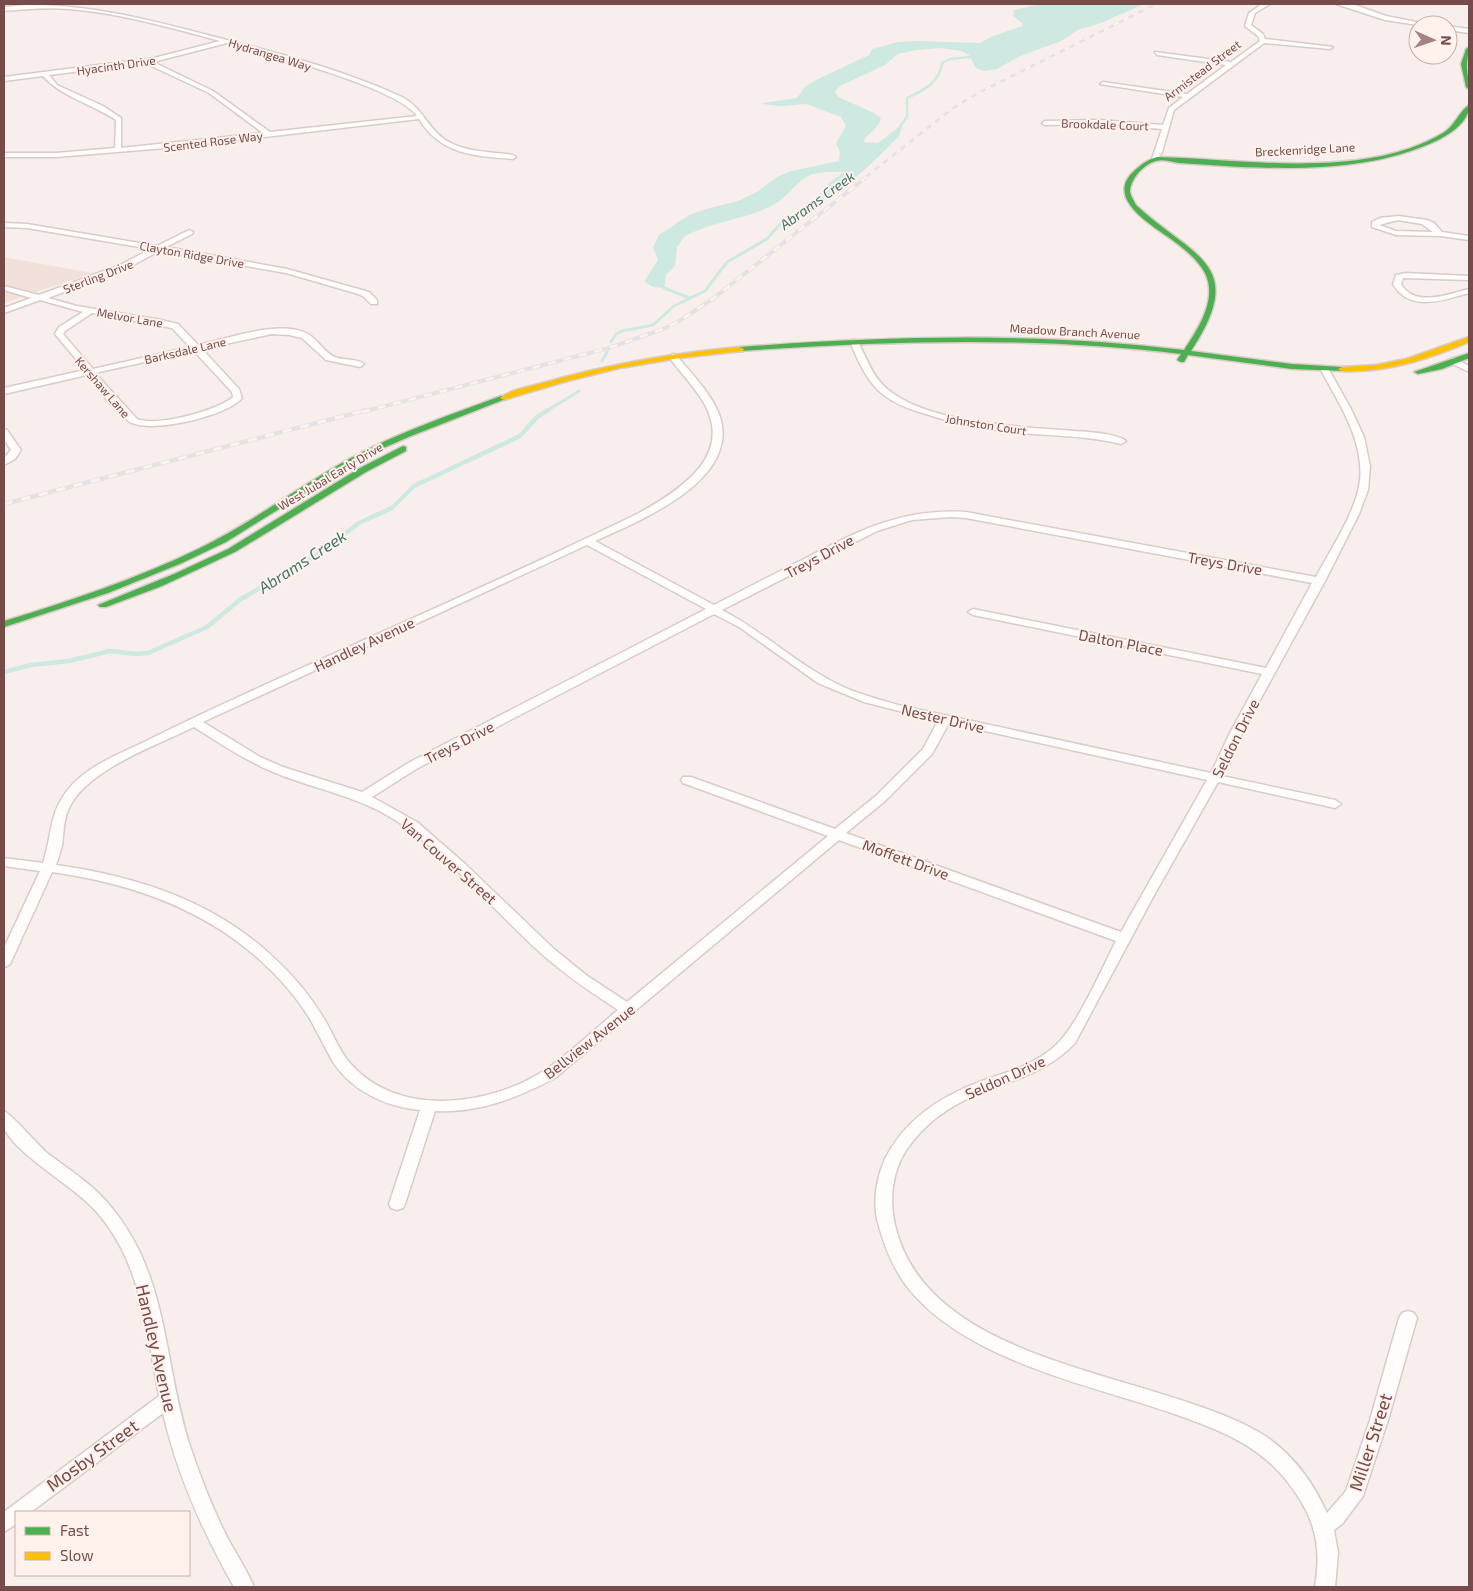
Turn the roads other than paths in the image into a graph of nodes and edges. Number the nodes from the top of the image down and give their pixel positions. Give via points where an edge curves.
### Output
1 (1268, 4) edge
2 (1339, 4) edge
3 (4, 9) edge
4 (1408, 22) edge
5 (227, 41) junction
6 (1263, 41) junction
7 (1330, 47) dead end
8 (1469, 49) edge
9 (1157, 53) dead end
10 (146, 61) junction
11 (1231, 64) junction
12 (45, 75) junction
13 (4, 79) edge
14 (1102, 84) dead end
15 (1469, 87) edge
16 (1187, 96) junction
17 (1469, 107) edge
18 (422, 117) junction
19 (1046, 123) dead end
20 (1165, 127) junction
21 (268, 134) junction
22 (118, 150) junction
23 (4, 155) edge
24 (513, 157) dead end
25 (1155, 159) junction
26 (4, 224) edge
27 (189, 232) dead end
28 (1440, 234) junction
29 (1469, 238) edge
30 (160, 249) junction
31 (1469, 278) edge
32 (4, 288) edge
33 (1469, 291) edge
34 (40, 297) junction
35 (374, 302) dead end
36 (90, 310) junction
37 (4, 311) edge
38 (1469, 339) edge
39 (856, 346) junction
40 (195, 348) junction
41 (1469, 355) edge
42 (1184, 356) junction
43 (677, 362) junction
44 (1454, 362) junction
45 (360, 364) dead end
46 (1469, 369) edge
47 (90, 371) junction
48 (1327, 374) junction
49 (4, 391) edge
50 (196, 415) joint
51 (452, 430) dead end
52 (4, 432) edge
53 (1121, 441) dead end
54 (417, 443) dead end
55 (4, 462) edge
56 (587, 541) junction
57 (1320, 581) junction
58 (94, 608) dead end
59 (716, 610) junction
60 (973, 612) dead end
61 (68, 616) dead end
62 (4, 624) edge
63 (4, 636) edge
64 (1270, 672) junction
65 (945, 719) junction
66 (194, 722) junction
67 (1215, 779) junction
68 (687, 780) dead end
69 (363, 797) junction
70 (1335, 804) dead end
71 (838, 835) junction
72 (4, 862) edge
73 (48, 868) junction
74 (1125, 939) junction
75 (4, 962) edge
76 (628, 1010) junction
77 (428, 1105) junction
78 (4, 1117) edge
79 (396, 1204) dead end
80 (1408, 1318) dead end
81 (168, 1399) junction
82 (17, 1511) edge
83 (15, 1513) edge
84 (4, 1523) edge
85 (1324, 1526) junction
86 (244, 1587) edge
87 (1325, 1587) edge

1 - 6 street, Armistead Street via 1256,8 1248,22
2 - 4 street
3 - 5 street, Hydrangea Way via 49,4 82,6
5 - 10 street, Hyacinth Drive
5 - 18 street, Hydrangea Way via 399,98 417,109
6 - 7 street
6 - 11 street, Armistead Street
8 - 15 main road via 1464,64
9 - 11 street
10 - 12 street, Hyacinth Drive
10 - 21 street via 211,92
11 - 16 street, Armistead Street
12 - 13 street, Hyacinth Drive
12 - 22 street via 55,86 120,119
14 - 16 street
16 - 20 street, Armistead Street via 1171,109
17 - 25 main road, Breckenridge Lane via 1460,123 1432,141 1400,152 1362,159 1269,166
18 - 21 street, Scented Rose Way
18 - 24 street, Hydrangea Way via 436,138 447,144
19 - 20 street, Brookdale Court via 1093,122
20 - 25 street, Armistead Street
21 - 22 street, Scented Rose Way
22 - 23 street, Scented Rose Way via 56,156
25 - 42 main road via 1130,180 1126,189 1129,201 1141,215 1190,249 1206,269 1213,288 1209,309
26 - 30 street, Clayton Ridge Drive
27 - 30 street, Sterling Drive
28 - 28 street via 1431,225 1415,220 1383,220 1375,224 1389,232
28 - 29 street
30 - 34 street, Sterling Drive via 124,267
30 - 35 street, Clayton Ridge Drive via 309,276 358,290
31 - 33 street via 1406,275 1399,277 1396,284 1404,295 1418,299
32 - 34 street, Melvor Lane
34 - 36 street, Melvor Lane
34 - 37 street, Sterling Drive
36 - 40 street, Melvor Lane via 170,324
36 - 47 street, Kershaw Lane via 65,326 60,334
38 - 48 main road, Meadow Branch Avenue via 1433,356 1402,364
39 - 42 main road, Meadow Branch Avenue
39 - 43 main road, Meadow Branch Avenue via 757,348
39 - 53 street, Johnston Court via 874,379 886,392 901,402 937,416 995,427
40 - 45 street, Barksdale Lane via 257,333 289,332 309,338 329,358
40 - 47 street, Barksdale Lane
40 - 50 street, Melvor Lane via 239,396 232,405
41 - 44 main road, Meadow Branch Avenue
42 - 48 main road, Meadow Branch Avenue via 1268,374
43 - 51 main road via 577,386 518,404
43 - 56 street, Handley Avenue via 712,410 716,421 716,443 707,464 698,477 672,499
43 - 62 main road, West Jubal Early Drive via 626,365 541,386 406,435 352,461 244,527 176,562 84,599
44 - 46 street
44 - 48 main road, Meadow Branch Avenue via 1402,375
47 - 49 street, Barksdale Lane
47 - 50 street, Kershaw Lane via 134,422 157,424
48 - 57 street, Seldon Drive via 1357,432 1365,480 1354,514
52 - 55 street via 16,448
54 - 58 main road, West Jubal Early Drive via 382,459 219,556 153,587
56 - 59 street, Nester Drive
56 - 66 street, Handley Avenue
57 - 59 street, Treys Drive via 966,515 930,514 900,518 879,526
57 - 64 street, Seldon Drive
59 - 65 street, Nester Drive via 836,688 896,708
59 - 69 street, Treys Drive via 414,765
60 - 64 street, Dalton Place
61 - 63 main road
64 - 67 street, Seldon Drive
65 - 67 street, Nester Drive
65 - 71 street, Bellview Avenue via 928,751 914,767
66 - 69 street, Van Couver Street via 256,760
66 - 73 street, Handley Avenue via 104,766 76,789 58,819 55,847
67 - 70 street, Nester Drive
67 - 74 street, Seldon Drive
68 - 71 street, Moffett Drive
69 - 76 street, Van Couver Street via 412,825 549,952
71 - 74 street, Moffett Drive
71 - 76 street, Bellview Avenue
72 - 73 street, Bellview Avenue
73 - 75 street, Handley Avenue
73 - 77 street, Bellview Avenue via 128,881 208,916 274,965 312,1011 344,1066 356,1078 394,1099
74 - 85 street, Seldon Drive via 1070,1039 1053,1055 1035,1067 942,1106 907,1134 887,1173 884,1197 891,1241 902,1265 940,1310 987,1341 1176,1406 1237,1430 1262,1444 1280,1458 1300,1482
76 - 77 street, Bellview Avenue via 550,1074 525,1088 471,1103
77 - 79 street
78 - 81 street, Handley Avenue via 20,1137 99,1205 122,1237 141,1274 153,1313
80 - 85 street, Miller Street via 1354,1496
81 - 82 street, Mosby Street
81 - 86 street, Handley Avenue via 200,1503
83 - 84 street, Mosby Street
85 - 87 street via 1329,1547

